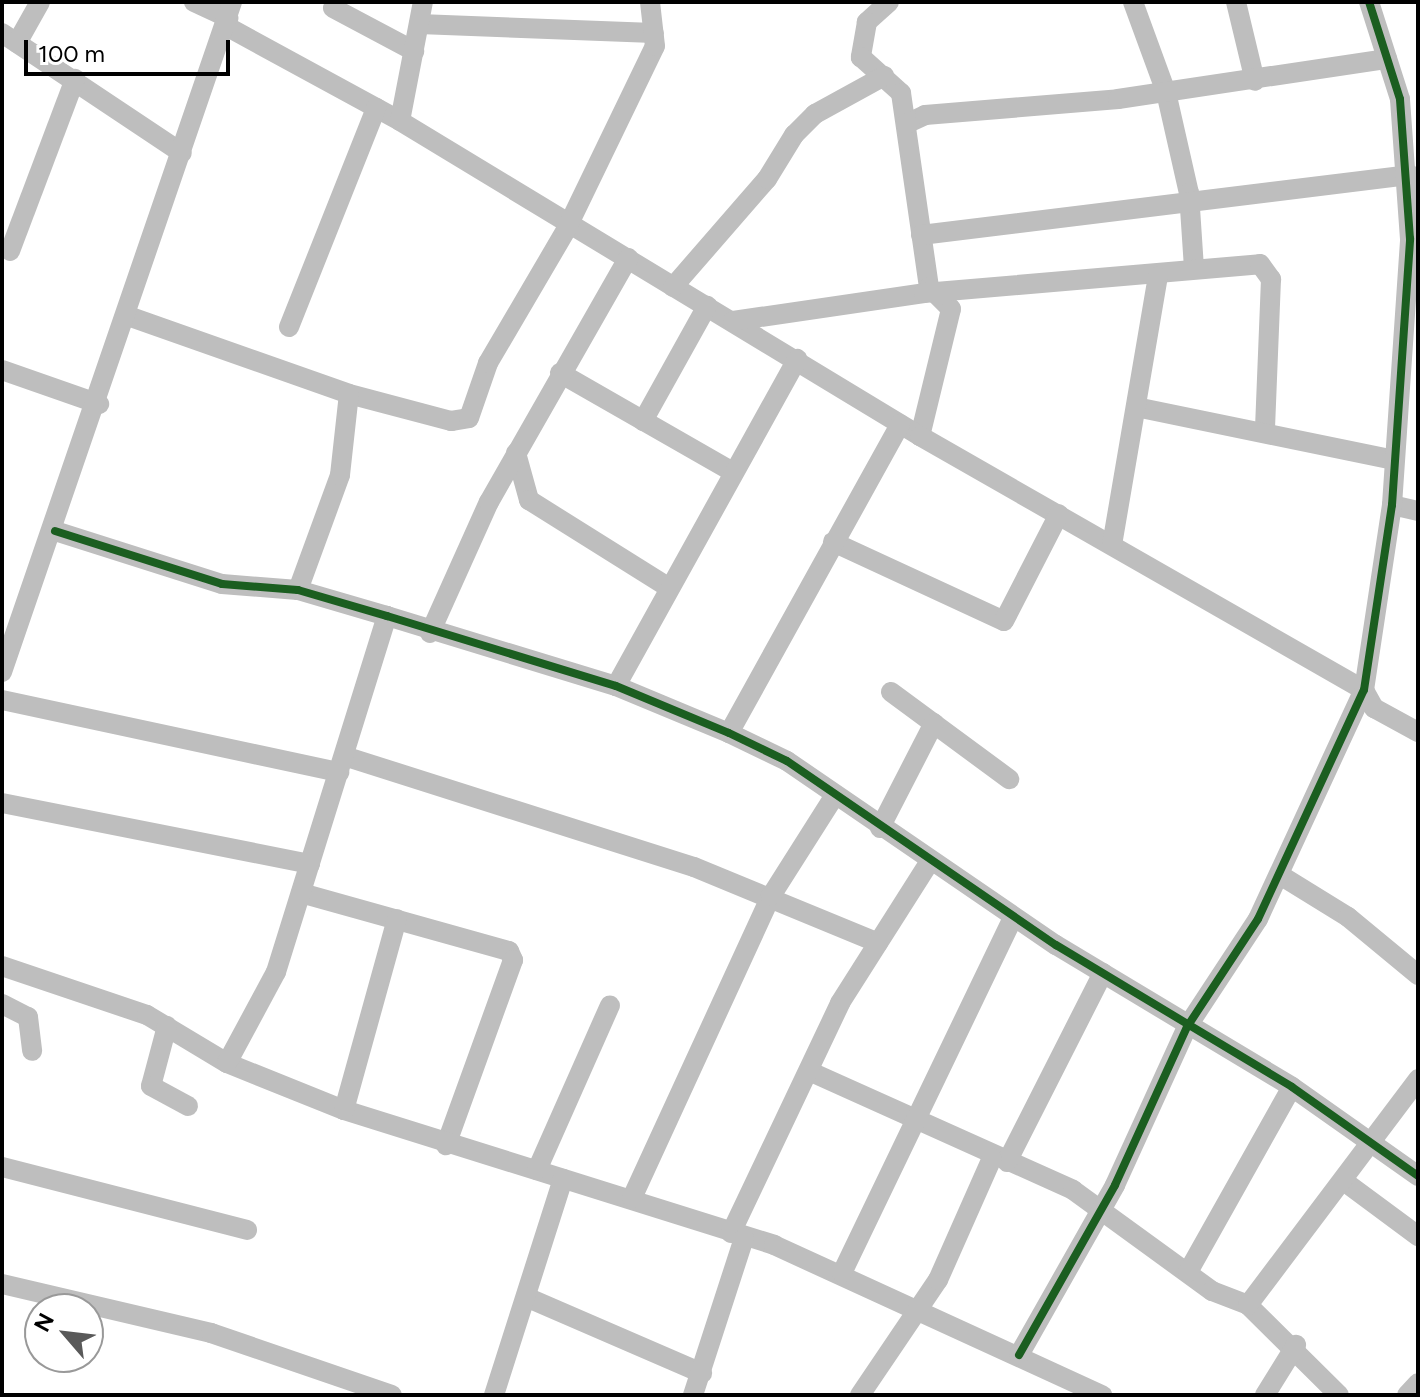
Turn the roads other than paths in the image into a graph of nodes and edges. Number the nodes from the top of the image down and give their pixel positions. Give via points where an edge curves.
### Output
1 (40, 2) edge
2 (194, 2) edge
3 (423, 2) edge
4 (650, 2) edge
5 (889, 2) edge
6 (1133, 2) edge
7 (1236, 2) edge
8 (1369, 2) edge
9 (333, 8) dead end
10 (229, 15) edge
11 (419, 24) junction
12 (654, 33) junction
13 (10, 38) edge
14 (414, 51) junction
15 (1387, 59) junction
16 (884, 76) junction
17 (75, 79) junction
18 (1255, 81) junction
19 (1166, 92) junction
20 (376, 108) junction
21 (400, 121) junction
22 (906, 124) junction
23 (182, 153) junction
24 (1410, 175) junction
25 (1186, 206) junction
26 (569, 224) junction
27 (921, 235) junction
28 (1414, 240) edge
29 (10, 251) dead end
30 (628, 258) junction
31 (1194, 269) junction
32 (1158, 277) junction
33 (673, 287) junction
34 (936, 295) junction
35 (707, 306) junction
36 (1411, 312) edge
37 (128, 316) junction
38 (733, 321) junction
39 (289, 327) dead end
40 (797, 359) junction
41 (2, 370) edge
42 (560, 373) junction
43 (349, 394) junction
44 (99, 404) junction
45 (1136, 407) junction
46 (1409, 416) edge
47 (643, 421) junction
48 (900, 424) junction
49 (1265, 429) junction
50 (920, 436) junction
51 (516, 453) junction
52 (1394, 460) junction
53 (731, 471) junction
54 (1392, 505) junction
55 (1418, 511) edge
56 (1059, 514) junction
57 (55, 531) junction
58 (833, 542) junction
59 (1112, 545) junction
60 (666, 586) junction
61 (298, 590) junction
62 (387, 616) junction
63 (430, 633) junction
64 (2, 672) edge
65 (616, 686) junction
66 (1364, 690) junction
67 (891, 692) dead end
68 (2, 700) edge
69 (934, 723) junction
70 (1418, 732) edge
71 (729, 733) junction
72 (341, 764) junction
73 (1009, 779) dead end
74 (835, 795) junction
75 (2, 803) edge
76 (880, 828) junction
77 (929, 863) junction
78 (310, 864) junction
79 (1280, 875) junction
80 (301, 893) junction
81 (771, 896) junction
82 (1013, 917) junction
83 (397, 919) junction
84 (878, 943) junction
85 (2, 966) edge
86 (1103, 973) junction
87 (1418, 975) edge
88 (2, 1004) edge
89 (610, 1005) dead end
90 (167, 1026) junction
91 (1187, 1027) junction
92 (32, 1051) dead end
93 (227, 1063) junction
94 (811, 1072) junction
95 (1418, 1079) edge
96 (1292, 1087) junction
97 (188, 1106) dead end
98 (344, 1110) junction
99 (915, 1119) junction
100 (446, 1145) junction
101 (1373, 1145) junction
102 (1000, 1160) junction
103 (2, 1167) edge
104 (537, 1170) junction
105 (1418, 1176) edge
106 (563, 1179) junction
107 (1345, 1182) junction
108 (632, 1198) junction
109 (1102, 1210) junction
110 (247, 1230) dead end
111 (737, 1235) junction
112 (1418, 1236) edge
113 (1188, 1272) junction
114 (842, 1273) junction
115 (2, 1284) edge
116 (526, 1297) junction
117 (1248, 1305) junction
118 (918, 1306) junction
119 (1296, 1345) junction
120 (1019, 1355) junction
121 (702, 1373) junction
122 (1418, 1383) edge
123 (1068, 1388) edge
124 (392, 1395) edge
125 (494, 1395) edge
126 (693, 1395) edge
127 (860, 1395) edge
128 (1102, 1395) edge
129 (1265, 1395) edge
130 (1339, 1395) edge
131 (1407, 1395) edge

1 - 13 street
2 - 10 street
3 - 11 street
4 - 12 street
5 - 16 street via 859,39 861,57
6 - 19 street
7 - 18 street
8 - 15 street
9 - 14 street
10 - 20 street
10 - 23 street
11 - 12 street
11 - 14 street
12 - 26 street via 655,46
13 - 17 street
14 - 21 street
15 - 18 street
15 - 24 street
16 - 22 street via 901,93
16 - 33 street via 815,114 794,135 767,179
17 - 23 street
17 - 29 street
18 - 19 street
19 - 22 street via 925,115
19 - 25 street via 1189,193
20 - 21 street
20 - 39 street
21 - 26 street
22 - 27 street
23 - 37 street
24 - 25 street
24 - 28 street
25 - 27 street
25 - 31 street
26 - 30 street
26 - 43 street via 488,363 469,418 451,421
27 - 34 street
28 - 36 street
30 - 33 street
30 - 42 street
31 - 32 street
31 - 49 street via 1269,270
32 - 34 street
32 - 45 street
33 - 35 street
34 - 38 street
34 - 50 street via 951,309
35 - 38 street
35 - 47 street
36 - 46 street
37 - 43 street
37 - 44 street
38 - 40 street
40 - 48 street
40 - 53 street
41 - 44 street
42 - 47 street
42 - 51 street
43 - 61 street via 340,475
44 - 57 street
45 - 49 street
45 - 59 street
46 - 52 street
47 - 53 street
48 - 50 street
48 - 58 street
49 - 52 street
50 - 56 street
51 - 60 street via 529,500
51 - 63 street
52 - 54 street
53 - 60 street
54 - 55 street
54 - 66 street
56 - 58 street via 1004,621
56 - 59 street
57 - 61 street via 222,584
57 - 64 street
58 - 71 street
59 - 66 street
60 - 65 street
61 - 62 street
62 - 63 street
62 - 72 street
63 - 65 street
65 - 71 street
66 - 70 street via 1374,708
66 - 79 street
67 - 69 street
68 - 72 street
69 - 73 street
69 - 76 street
71 - 74 street
72 - 78 street
72 - 81 street
74 - 76 street
74 - 81 street
75 - 78 street
76 - 77 street
77 - 82 street
77 - 84 street
78 - 80 street
79 - 87 street via 1348,917
79 - 91 street
80 - 83 street
80 - 93 street via 276,972
81 - 84 street
81 - 108 street
82 - 86 street
82 - 99 street
83 - 98 street
83 - 100 street via 484,940 513,960
84 - 94 street via 840,1003
85 - 90 street
86 - 91 street
86 - 102 street
88 - 92 street via 28,1017
89 - 104 street
90 - 93 street
90 - 97 street via 151,1086
91 - 96 street
91 - 109 street
93 - 98 street
94 - 99 street
94 - 111 street
95 - 101 street
96 - 101 street
96 - 113 street
98 - 100 street
99 - 102 street
99 - 114 street
100 - 104 street
101 - 105 street
101 - 107 street
102 - 109 street
102 - 118 street via 938,1280
103 - 110 street
104 - 106 street
106 - 108 street
106 - 116 street
107 - 112 street
107 - 117 street
108 - 111 street
109 - 113 street
109 - 120 street
111 - 114 street
111 - 121 street
113 - 117 street
114 - 118 street
115 - 124 street via 211,1333
116 - 121 street
116 - 125 street
117 - 119 street
118 - 120 street
118 - 127 street
119 - 129 street
119 - 130 street
120 - 123 street
121 - 126 street
122 - 131 street
123 - 128 street

